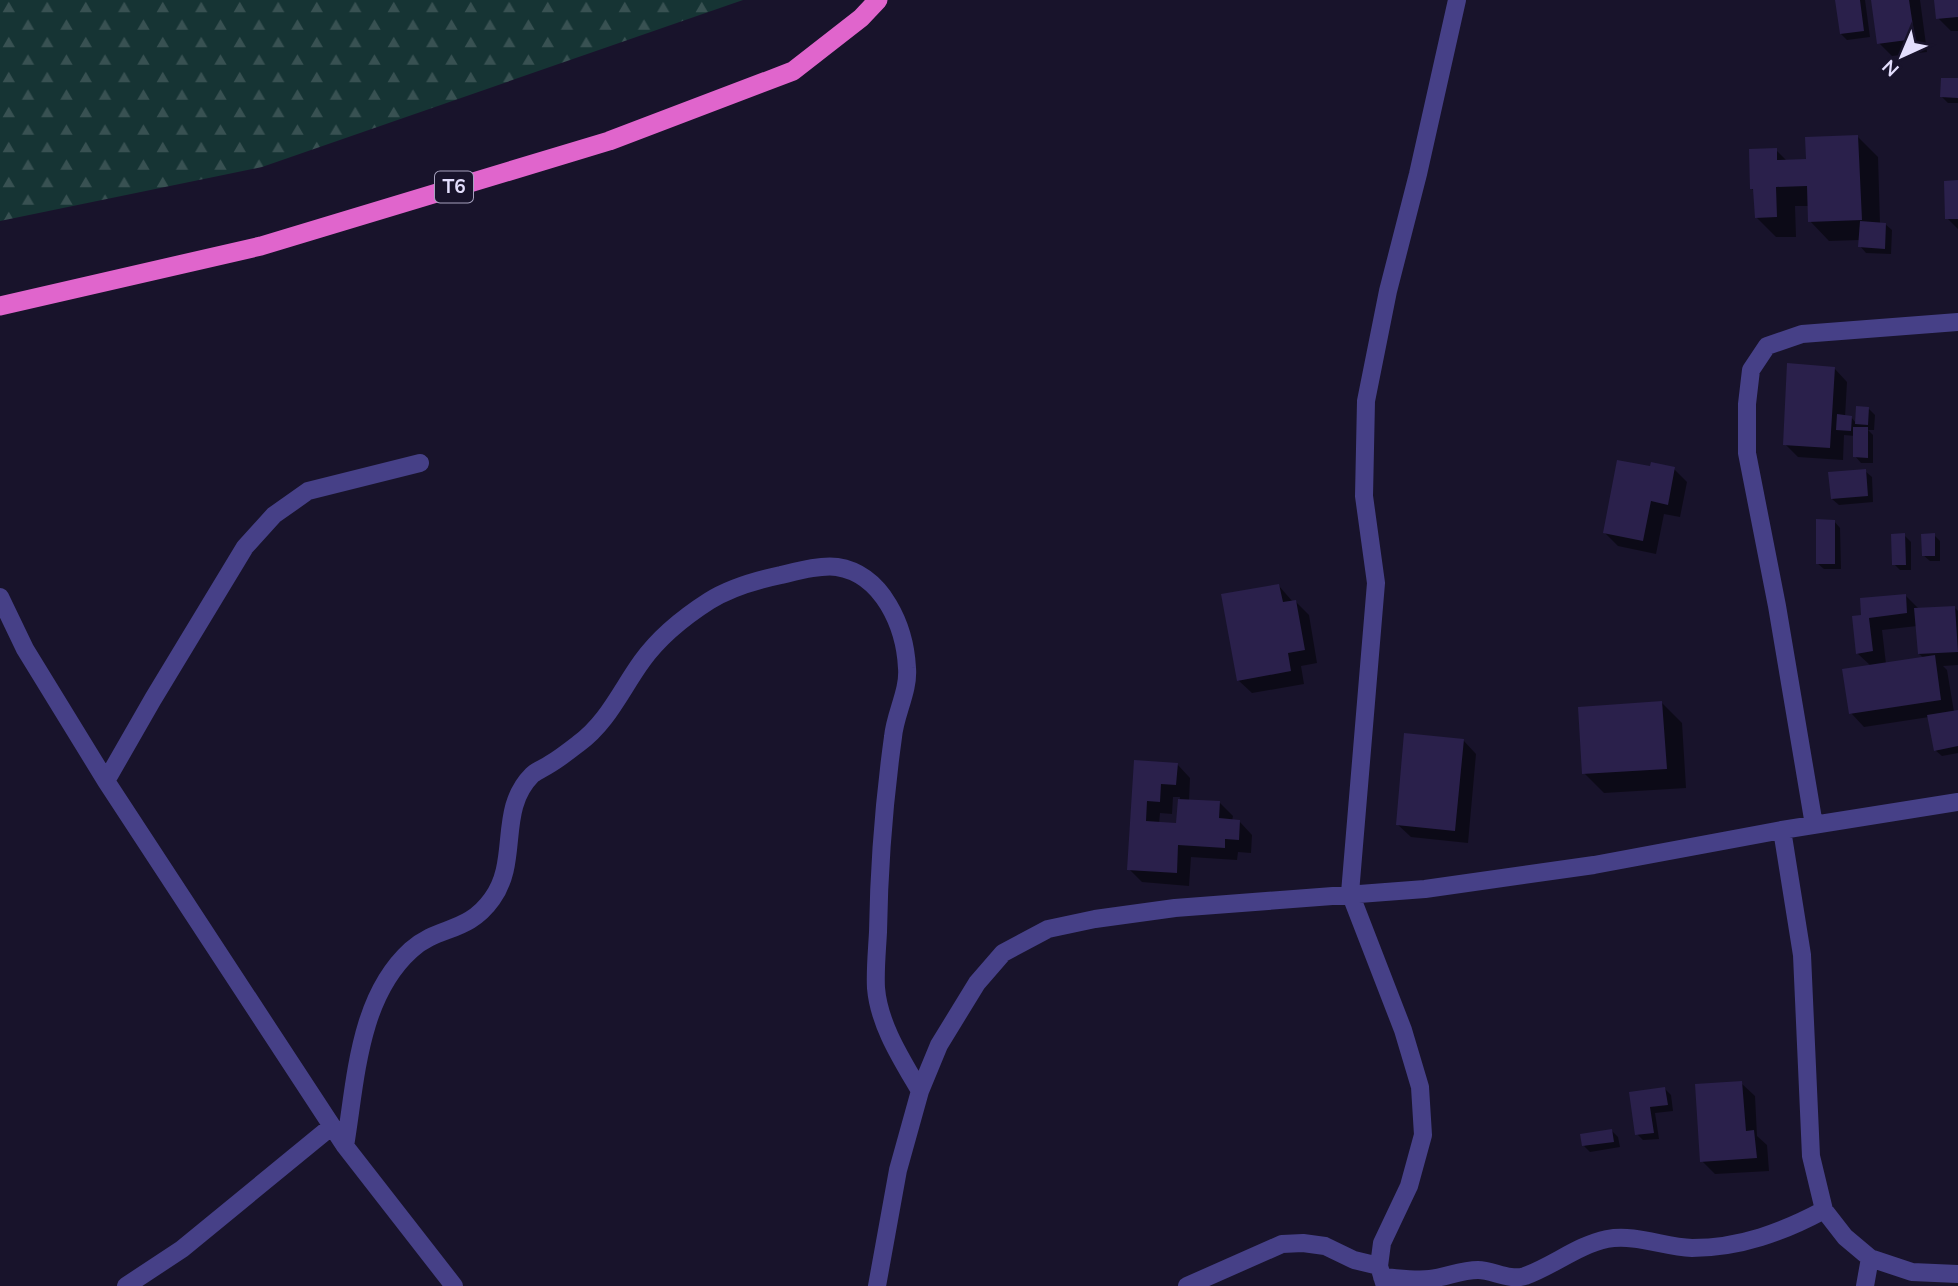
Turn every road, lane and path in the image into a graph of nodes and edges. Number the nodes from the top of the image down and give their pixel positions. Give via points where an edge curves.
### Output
1 (878, 0) edge
2 (1457, 0) edge
3 (0, 306) edge
4 (1958, 321) edge
5 (420, 463) dead end
6 (0, 597) edge
7 (107, 781) junction
8 (1958, 802) edge
9 (1814, 825) junction
10 (1782, 830) junction
11 (1350, 893) junction
12 (920, 1091) junction
13 (332, 1126) junction
14 (345, 1146) junction
15 (1824, 1210) junction
16 (1870, 1258) junction
17 (1958, 1274) edge
18 (1382, 1277) edge
19 (126, 1286) edge
20 (454, 1286) edge
21 (877, 1286) edge
22 (1187, 1286) edge
23 (1865, 1286) edge

1 - 3 highway, T6 via 793,71 609,141 261,246
2 - 11 street via 1366,401 1364,496 1376,583
4 - 9 street via 1801,334 1767,346 1751,370 1747,453
5 - 7 street via 308,491 274,515 245,547
6 - 7 street via 25,649
7 - 13 street
8 - 9 street
9 - 10 street
10 - 11 street via 1581,867 1425,889
10 - 15 street via 1802,955 1811,1156
11 - 12 street via 1175,908 1048,929 1003,953 977,983 939,1045
11 - 18 street via 1420,1087 1423,1135 1409,1186 1382,1243
12 - 14 street via 898,1053 876,991 886,789 894,727 908,674 906,648 893,610 876,589 855,572 834,567 755,580 712,599 668,631 588,737 532,774 513,803 509,852 494,897 477,917 431,936 411,951 391,974 372,1010
12 - 21 street via 898,1170
13 - 14 street
13 - 19 street via 182,1248
14 - 20 street
15 - 16 street via 1844,1237
15 - 18 street via 1761,1238 1724,1245 1692,1248 1625,1237 1606,1239 1522,1277 1480,1270 1429,1279
16 - 17 street via 1912,1272
16 - 23 street
18 - 22 street via 1325,1246 1303,1242 1282,1244

